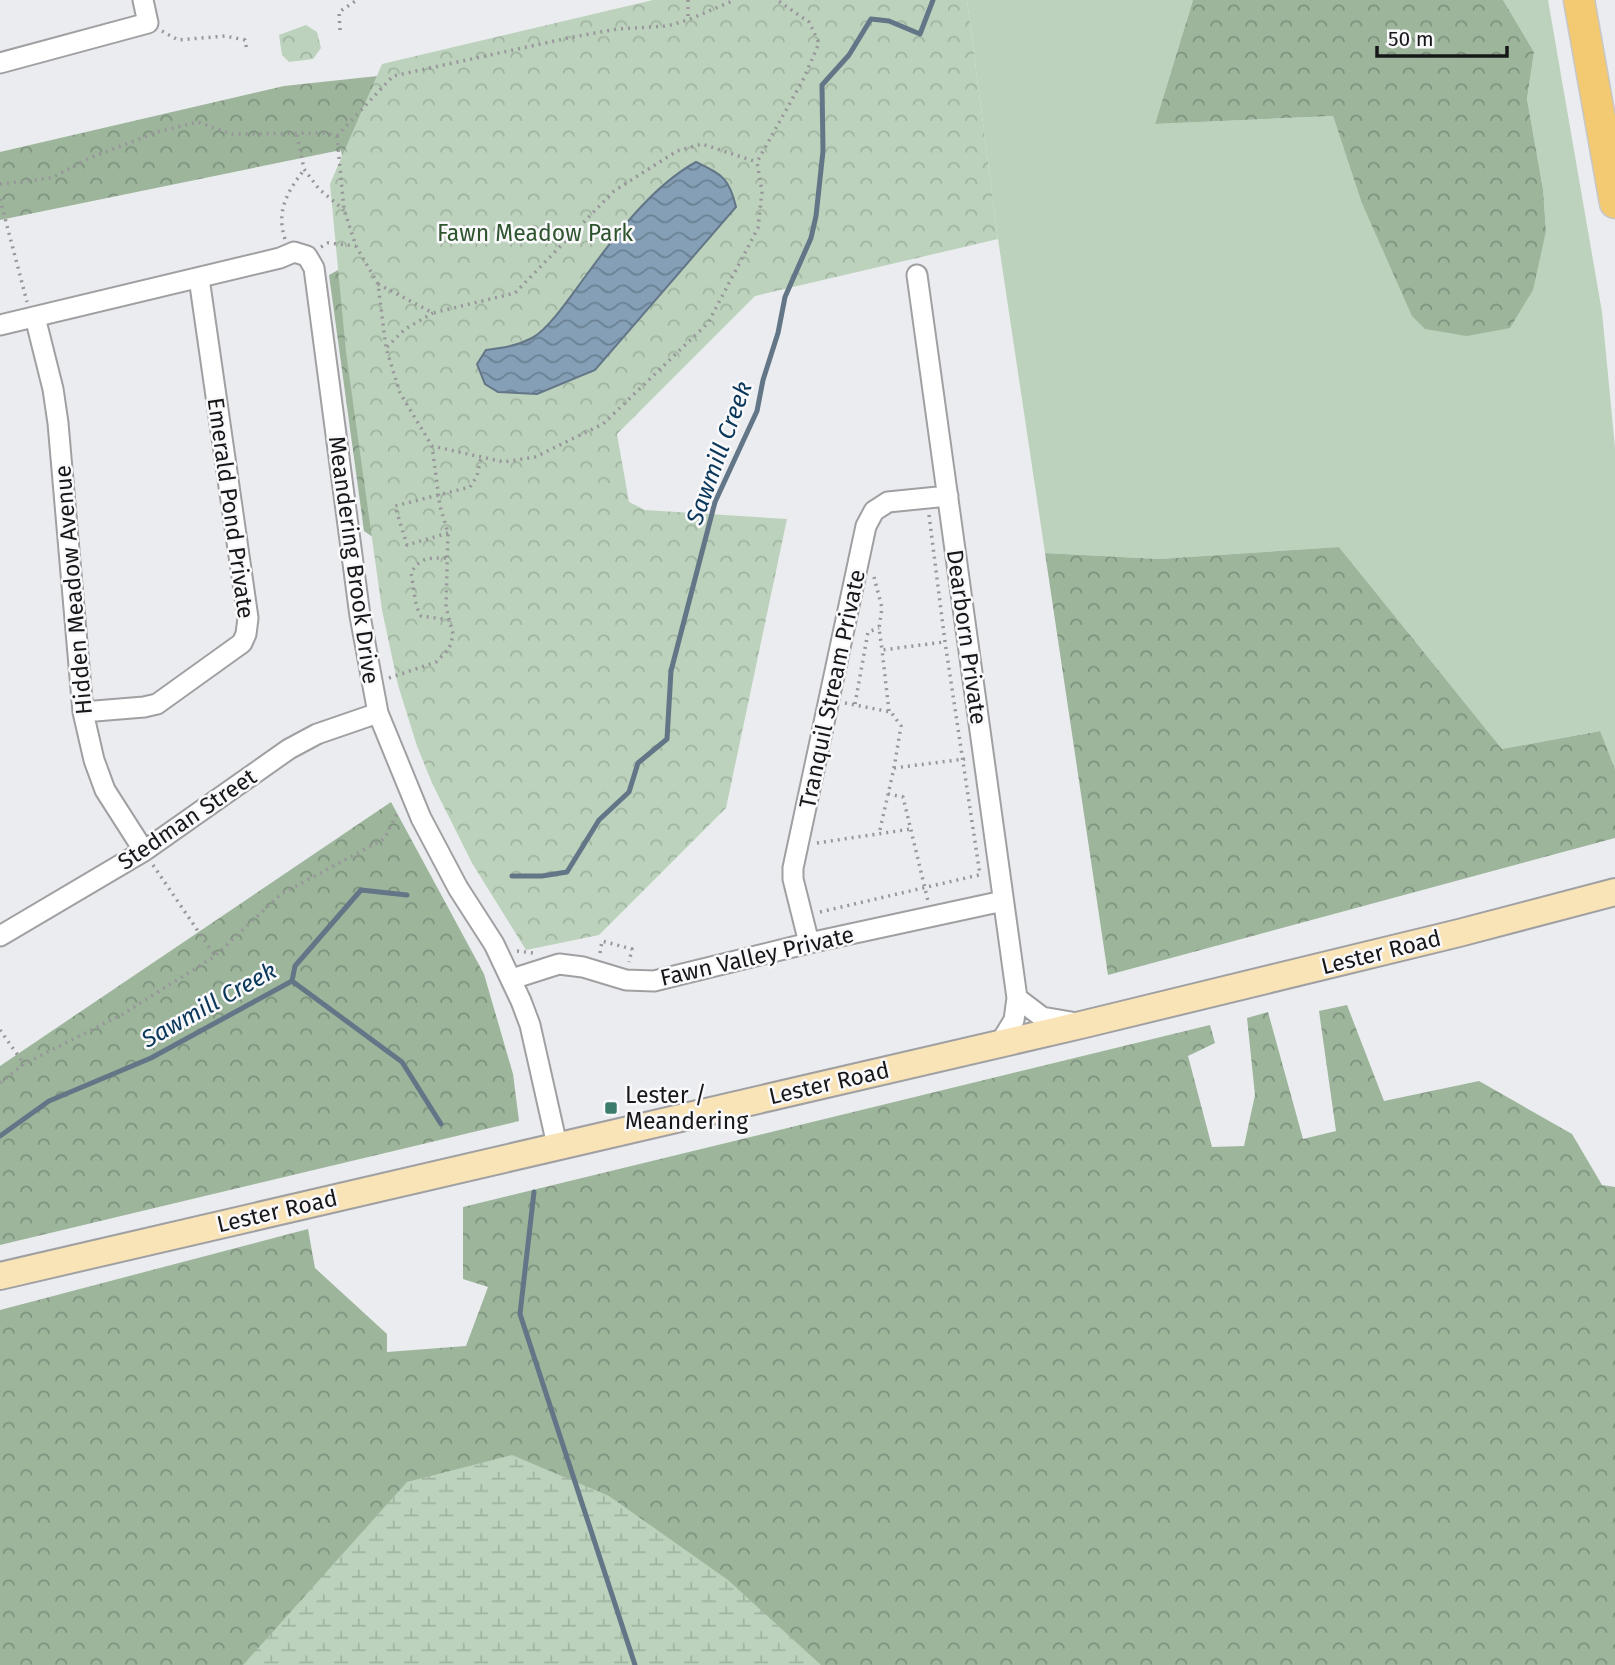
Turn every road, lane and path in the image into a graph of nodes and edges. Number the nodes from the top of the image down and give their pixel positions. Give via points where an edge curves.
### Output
1 (143, 0) edge
2 (357, 0) edge
3 (688, 0) edge
4 (735, 0) edge
5 (777, 0) edge
6 (1579, 0) edge
7 (688, 20) junction
8 (148, 23) junction
9 (340, 30) dead end
10 (247, 51) dead end
11 (0, 63) edge
12 (297, 134) junction
13 (337, 136) junction
14 (757, 162) junction
15 (304, 169) junction
16 (0, 184) edge
17 (0, 200) edge
18 (1615, 203) edge
19 (344, 210) junction
20 (356, 246) junction
21 (298, 255) junction
22 (917, 275) dead end
23 (199, 278) junction
24 (378, 284) junction
25 (433, 313) junction
26 (35, 317) junction
27 (0, 325) edge
28 (387, 348) junction
29 (432, 446) junction
30 (481, 458) junction
31 (439, 495) junction
32 (938, 497) junction
33 (448, 533) junction
34 (446, 558) junction
35 (874, 575) dead end
36 (449, 620) junction
37 (879, 628) junction
38 (967, 639) junction
39 (945, 642) junction
40 (882, 650) junction
41 (372, 685) junction
42 (829, 700) junction
43 (855, 705) junction
44 (889, 711) junction
45 (83, 712) junction
46 (378, 713) junction
47 (983, 757) junction
48 (963, 759) junction
49 (894, 768) junction
50 (888, 794) junction
51 (396, 804) dead end
52 (911, 829) junction
53 (878, 834) junction
54 (798, 845) junction
55 (144, 851) junction
56 (989, 873) junction
57 (925, 888) junction
58 (1615, 892) edge
59 (994, 903) junction
60 (931, 916) junction
61 (803, 920) junction
62 (0, 936) edge
63 (809, 943) junction
64 (517, 951) dead end
65 (542, 951) dead end
66 (588, 953) dead end
67 (215, 956) junction
68 (636, 965) dead end
69 (512, 979) junction
70 (1017, 998) junction
71 (1085, 1024) junction
72 (0, 1030) edge
73 (1000, 1044) junction
74 (24, 1064) junction
75 (0, 1083) edge
76 (557, 1145) junction
77 (0, 1276) edge

1 - 8 street
2 - 9 path via 339,12
3 - 7 path
4 - 7 path
5 - 14 path via 809,22 819,43
6 - 18 main road
7 - 13 path via 573,37 393,76
8 - 10 path via 178,40 225,36 245,40
8 - 11 street
12 - 13 path
12 - 15 path
12 - 16 path via 231,134 198,122 157,132 51,178
13 - 19 path
14 - 25 path via 702,144 677,150 614,191 515,293
14 - 30 path via 762,192 758,228 708,323 603,424 536,457 504,462
15 - 19 path
15 - 21 path via 288,191 280,224
17 - 26 path via 25,299
19 - 20 path
20 - 21 path via 328,243
20 - 24 path
21 - 23 street
21 - 41 street, Meandering Brook Drive via 314,268
22 - 32 street, Dearborn Private
23 - 26 street
23 - 45 street, Emerald Pond Private via 248,618 246,634 234,649 157,704
24 - 25 path
24 - 28 path
25 - 28 path via 405,329
26 - 27 street
26 - 45 street, Hidden Meadow Avenue via 58,423
28 - 29 path via 400,393
29 - 30 path
29 - 31 path
30 - 31 path via 470,487
31 - 33 path
31 - 33 path via 395,506 407,545
32 - 38 street, Dearborn Private
32 - 39 path
32 - 42 street, Tranquil Stream Private via 888,502 874,512 866,526
33 - 34 path
34 - 36 path
34 - 36 path via 424,558 411,573 421,616
35 - 37 path via 883,608
36 - 41 path via 451,644 436,662
37 - 40 path
37 - 43 path via 868,632
38 - 39 path
38 - 47 street, Dearborn Private
39 - 40 path
39 - 48 path
40 - 44 path
41 - 46 street, Meandering Brook Drive
42 - 43 path
42 - 54 street, Tranquil Stream Private
43 - 44 path
44 - 49 path via 901,726
45 - 55 street, Hidden Meadow Avenue via 105,790
46 - 55 street, Stedman Street via 289,749
46 - 69 street, Meandering Brook Drive via 421,818
47 - 48 path
47 - 56 street, Dearborn Private
48 - 49 path
48 - 56 path
49 - 50 path
50 - 52 path via 903,797
50 - 53 path
51 - 67 path via 398,815 384,839 281,894
52 - 53 path
52 - 57 path
53 - 54 path
54 - 61 street, Tranquil Stream Private via 793,879
55 - 62 street, Stedman Street
55 - 67 path
56 - 57 path
56 - 59 street, Dearborn Private
56 - 59 path
57 - 60 path
57 - 61 path via 814,913
58 - 71 main road, Lester Road
59 - 60 street, Fawn Valley Private
59 - 70 street, Dearborn Private
60 - 63 street, Fawn Valley Private
61 - 63 street, Tranquil Stream Private
63 - 69 street, Fawn Valley Private via 654,981 626,980 559,964
64 - 65 path
66 - 68 path via 600,955 602,941 632,949 629,964
67 - 74 path via 122,1014
69 - 76 street, Meandering Brook Drive via 530,1025
70 - 71 street via 1042,1017
70 - 73 street, Dearborn Private via 1014,1020
71 - 73 main road, Lester Road
72 - 74 path
73 - 76 main road, Lester Road
74 - 75 path
76 - 77 main road, Lester Road

